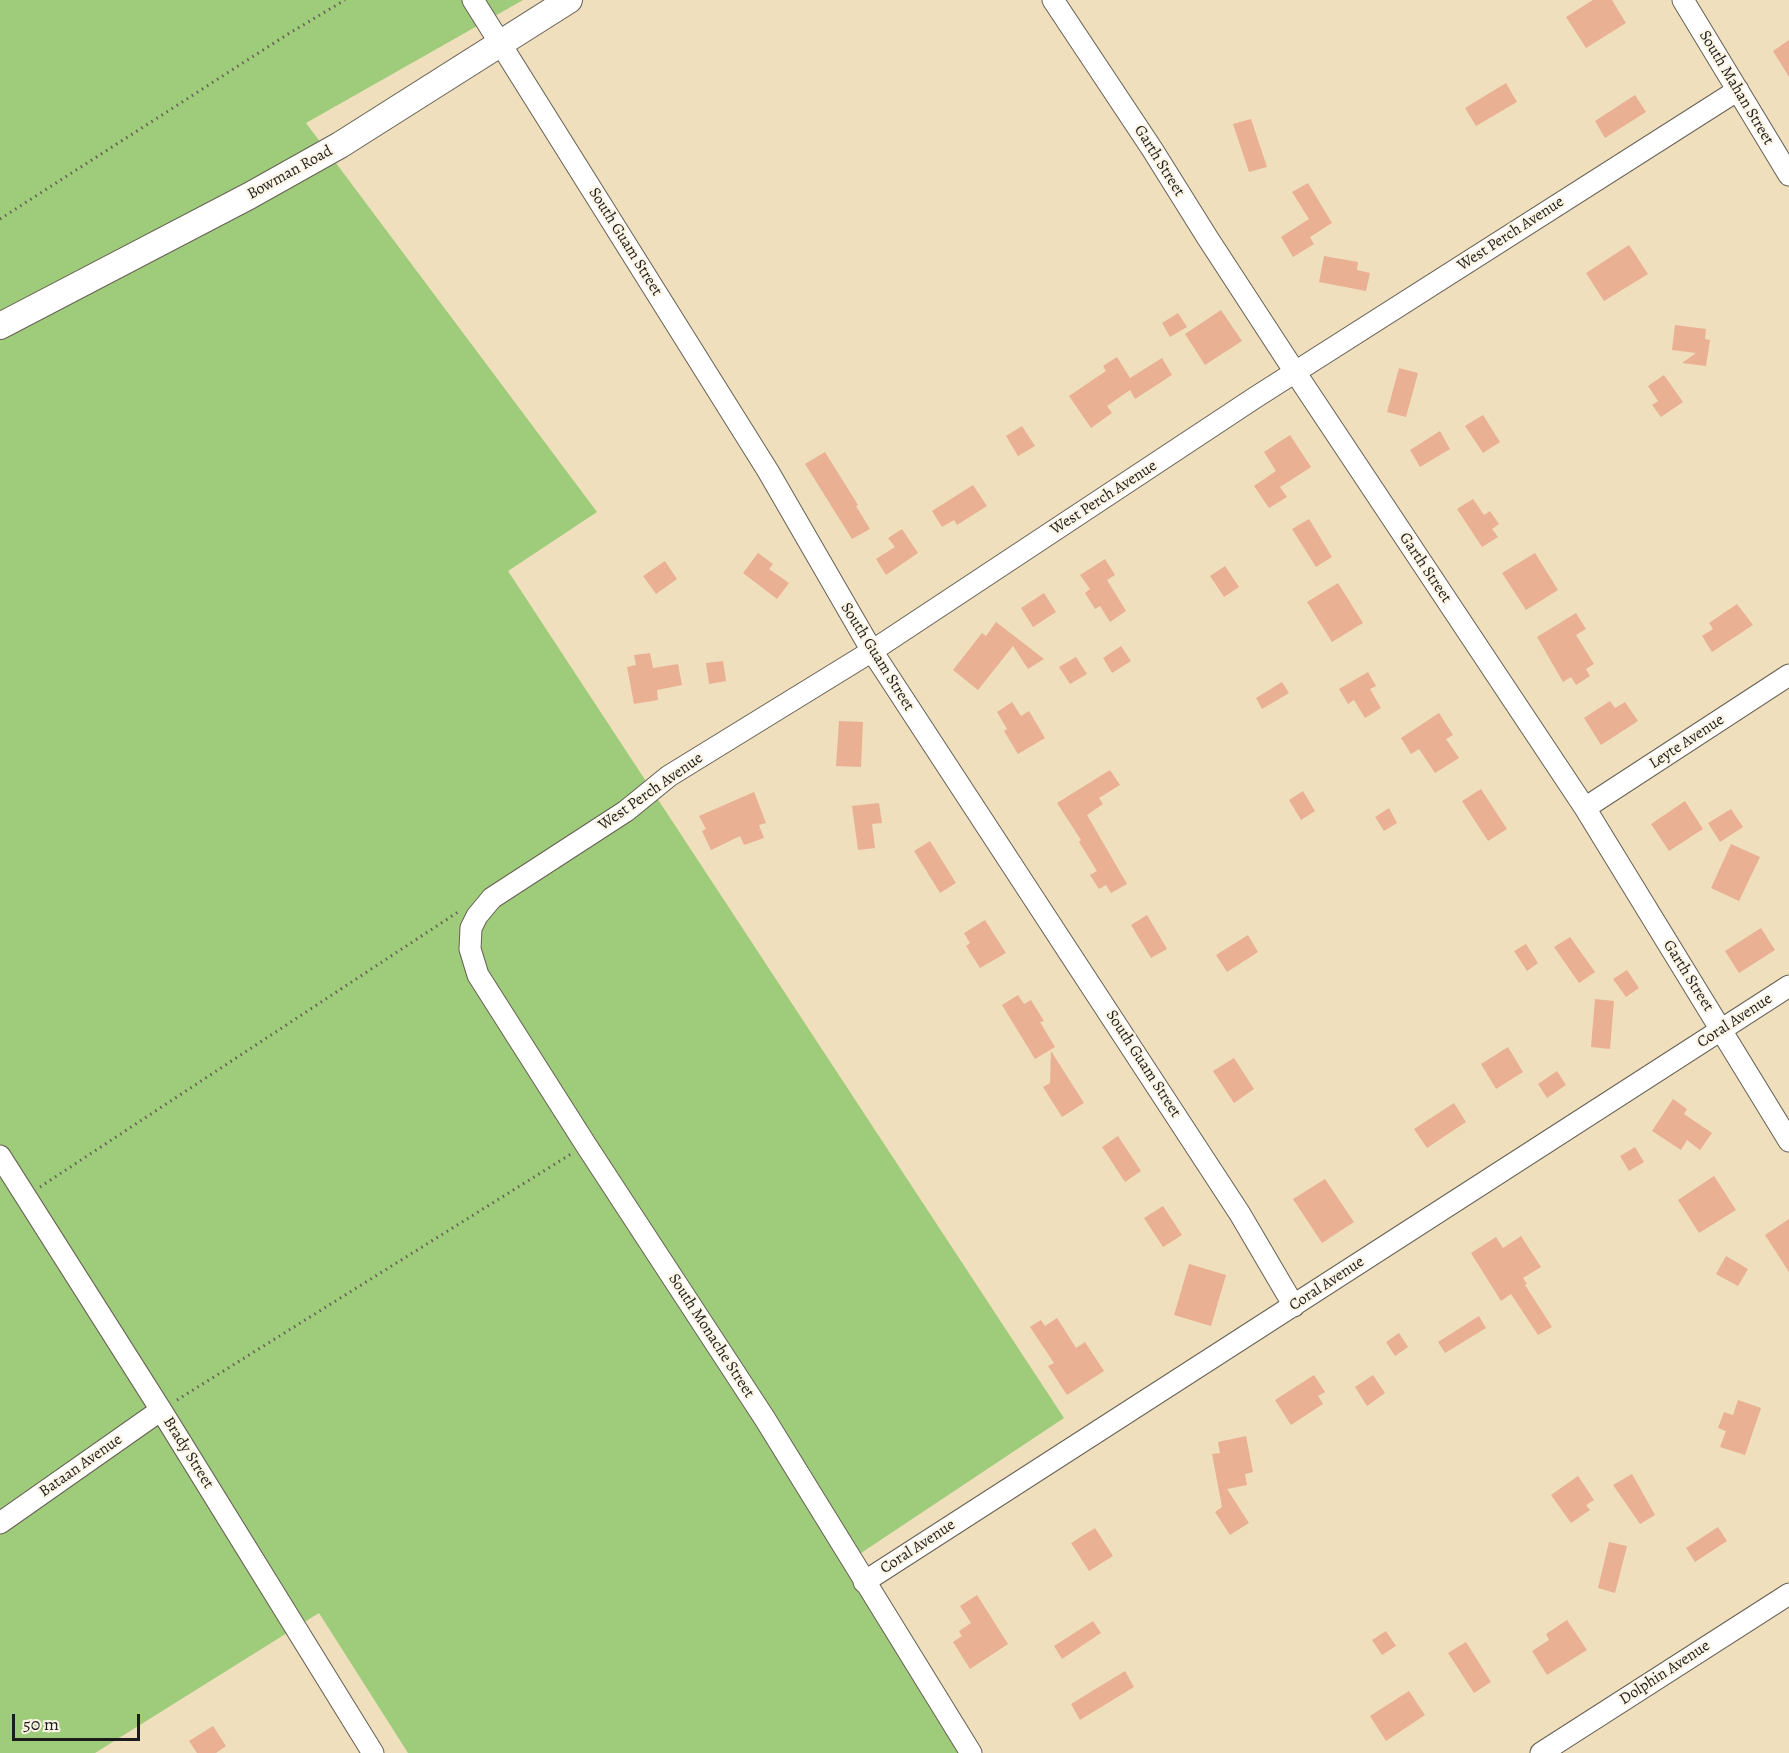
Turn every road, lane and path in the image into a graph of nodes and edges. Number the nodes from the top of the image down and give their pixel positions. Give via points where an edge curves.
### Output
1 (345, 0) edge
2 (473, 0) edge
3 (568, 0) edge
4 (1053, 0) edge
5 (1683, 0) edge
6 (501, 44) junction
7 (1738, 90) junction
8 (1789, 175) edge
9 (0, 219) edge
10 (0, 326) edge
11 (1295, 372) junction
12 (872, 651) junction
13 (1789, 675) edge
14 (1585, 808) junction
15 (470, 912) junction
16 (1789, 986) edge
17 (1721, 1030) junction
18 (1789, 1141) edge
19 (586, 1145) junction
20 (0, 1156) edge
21 (26, 1196) junction
22 (1294, 1306) junction
23 (161, 1410) junction
24 (0, 1523) edge
25 (864, 1582) junction
26 (1789, 1594) edge
27 (373, 1753) edge
28 (971, 1753) edge
29 (1541, 1753) edge

1 - 9 path
2 - 6 street, South Guam Street
3 - 6 main road, Bowman Road
4 - 11 street, Garth Street
5 - 7 street, South Mahan Street
6 - 10 main road, Bowman Road via 340,145
6 - 12 street, South Guam Street via 768,471
7 - 8 street, South Mahan Street
7 - 11 street, West Perch Avenue
11 - 12 street, West Perch Avenue
11 - 14 street, Garth Street
12 - 15 street, West Perch Avenue via 669,776 626,811
12 - 22 street, South Guam Street via 1240,1214
13 - 14 street, Leyte Avenue
14 - 17 street, Garth Street
15 - 19 street, South Monache Street via 470,949 478,975
15 - 21 path
16 - 17 street, Coral Avenue
17 - 18 street, Garth Street
17 - 22 street, Coral Avenue
19 - 23 path
19 - 25 street, South Monache Street via 765,1419
20 - 21 street, Brady Street
21 - 23 street, Brady Street
22 - 25 street, Coral Avenue
23 - 24 street, Bataan Avenue
23 - 27 street, Brady Street
25 - 28 street, South Monache Street
26 - 29 street, Dolphin Avenue

